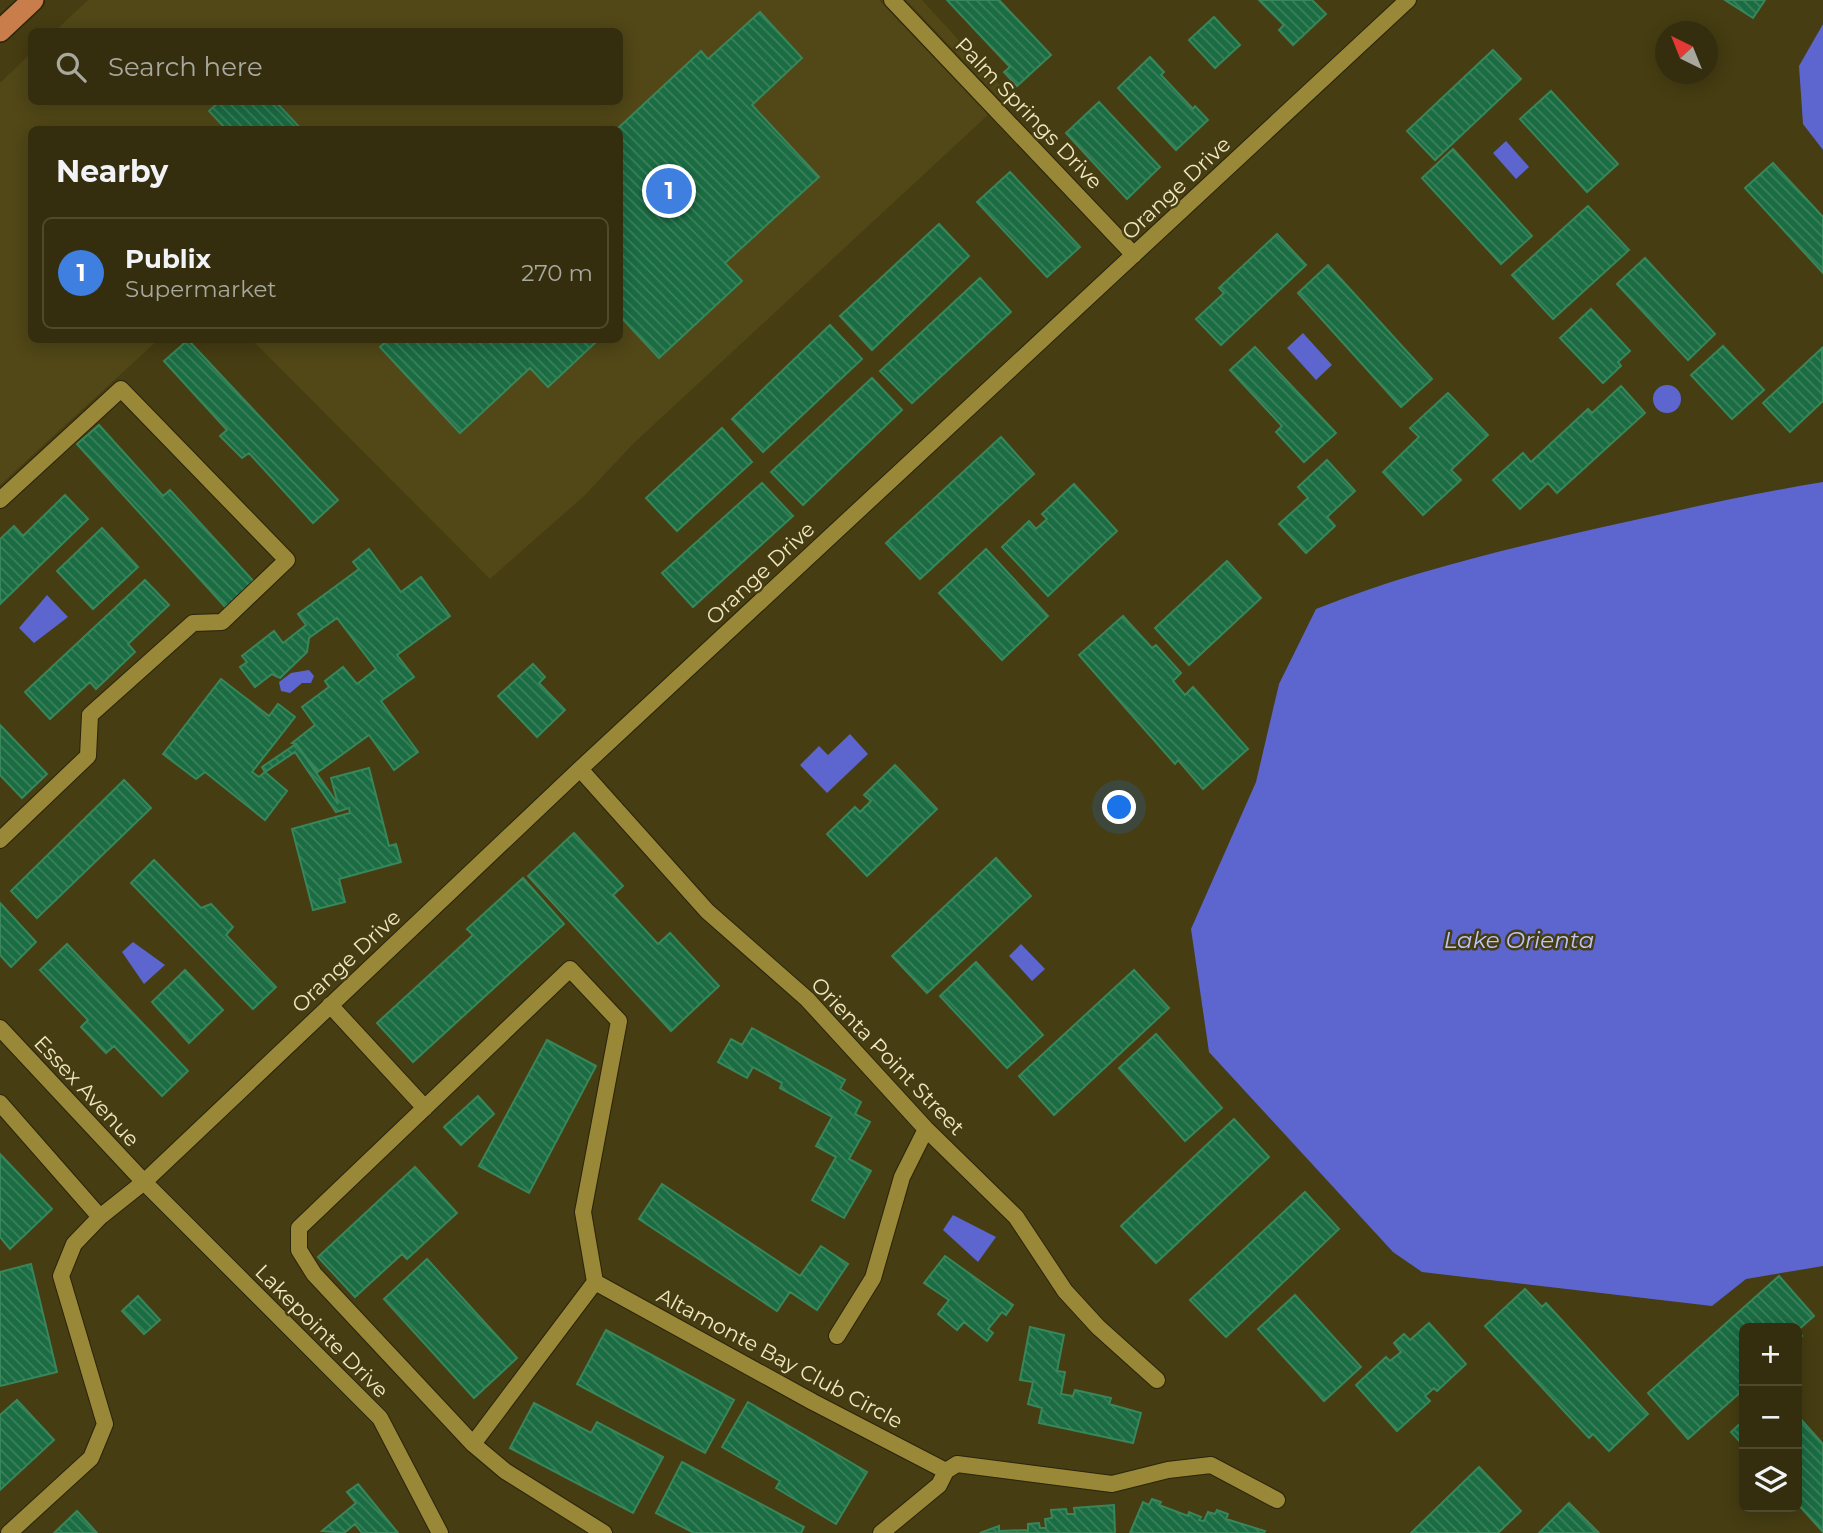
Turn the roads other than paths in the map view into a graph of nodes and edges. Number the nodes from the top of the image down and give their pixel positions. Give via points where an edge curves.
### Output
1 (33, 0) edge
2 (892, 0) edge
3 (1408, 0) edge
4 (0, 31) edge
5 (1135, 255) junction
6 (0, 500) edge
7 (580, 769) junction
8 (3, 832) edge
9 (330, 1005) junction
10 (0, 1028) edge
11 (0, 1103) edge
12 (425, 1108) junction
13 (926, 1129) junction
14 (144, 1181) junction
15 (100, 1217) junction
16 (595, 1282) junction
17 (838, 1336) dead end
18 (1157, 1380) dead end
19 (472, 1444) junction
20 (946, 1471) junction
21 (1277, 1500) dead end
22 (9, 1533) edge
23 (440, 1533) edge
24 (604, 1533) edge
25 (881, 1533) edge

1 - 4 main road
2 - 5 street, Palm Springs Drive
3 - 5 street, Orange Drive
5 - 7 street, Orange Drive
6 - 8 street via 121,389 286,560 222,622 193,623 90,715 88,756
7 - 9 street, Orange Drive
7 - 13 street, Orienta Point Street via 707,911 807,999
9 - 12 street
9 - 14 street, Orange Drive
10 - 14 street, Essex Avenue
11 - 15 street
12 - 16 street via 570,969 619,1021 583,1212
12 - 19 street via 299,1228 299,1250 314,1274
13 - 17 street via 902,1177 873,1278
13 - 18 street, Orienta Point Street via 1016,1217 1073,1300
14 - 15 street, Orange Drive
14 - 23 street, Lakepointe Drive via 380,1418
15 - 22 street, Orange Drive via 74,1244 61,1276 105,1424 91,1458
16 - 19 street
16 - 20 street, Altamonte Bay Club Circle
19 - 24 street via 505,1471
20 - 21 street via 957,1464 1112,1485 1168,1469 1211,1465
20 - 25 street via 939,1485

